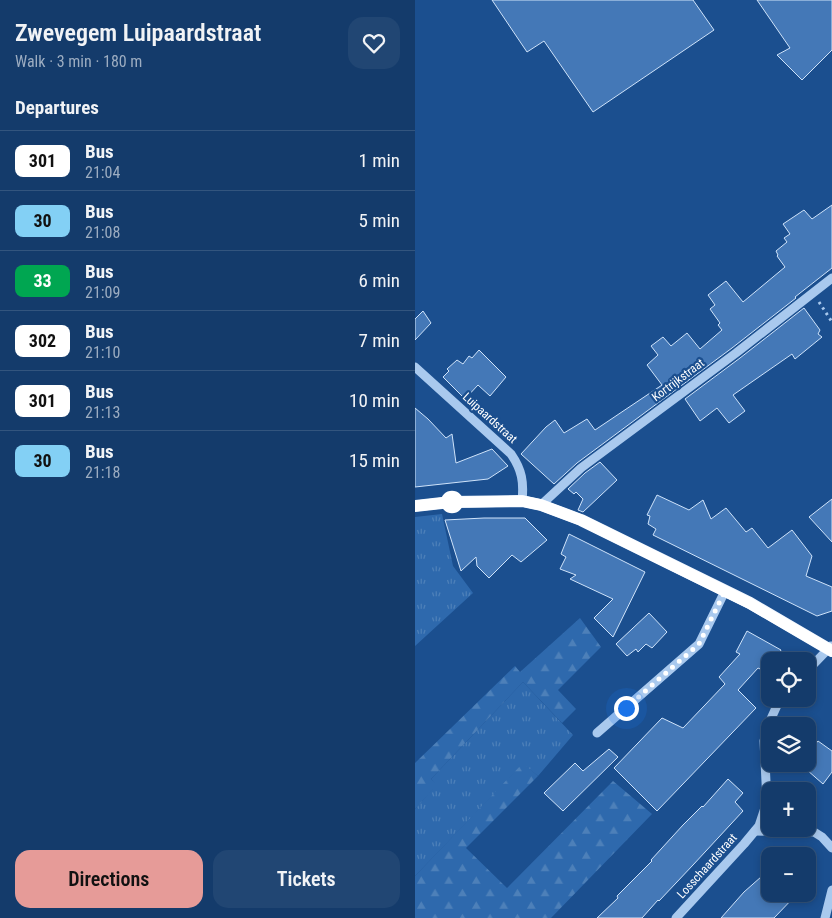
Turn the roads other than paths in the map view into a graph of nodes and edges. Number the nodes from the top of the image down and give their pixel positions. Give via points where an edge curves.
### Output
1 (832, 278) edge
2 (415, 367) edge
3 (522, 501) junction
4 (541, 505) junction
5 (415, 506) edge
6 (725, 591) junction
7 (831, 648) edge
8 (816, 662) edge
9 (776, 707) edge
10 (597, 733) dead end
11 (755, 831) junction
12 (832, 848) edge
13 (832, 890) edge
14 (676, 918) edge
15 (825, 918) edge

1 - 4 street, Kortrijkstraat via 736,354 581,468
2 - 3 street, Luipaardstraat via 511,454 521,475
3 - 4 main road
3 - 5 main road
4 - 6 main road via 581,520
6 - 7 main road
6 - 10 street via 699,644
7 - 8 street
9 - 11 street, Losschaardstraat via 764,741 767,802
11 - 12 street, Losschaardstraat via 814,832
11 - 14 street, Losschaardstraat
13 - 15 street

